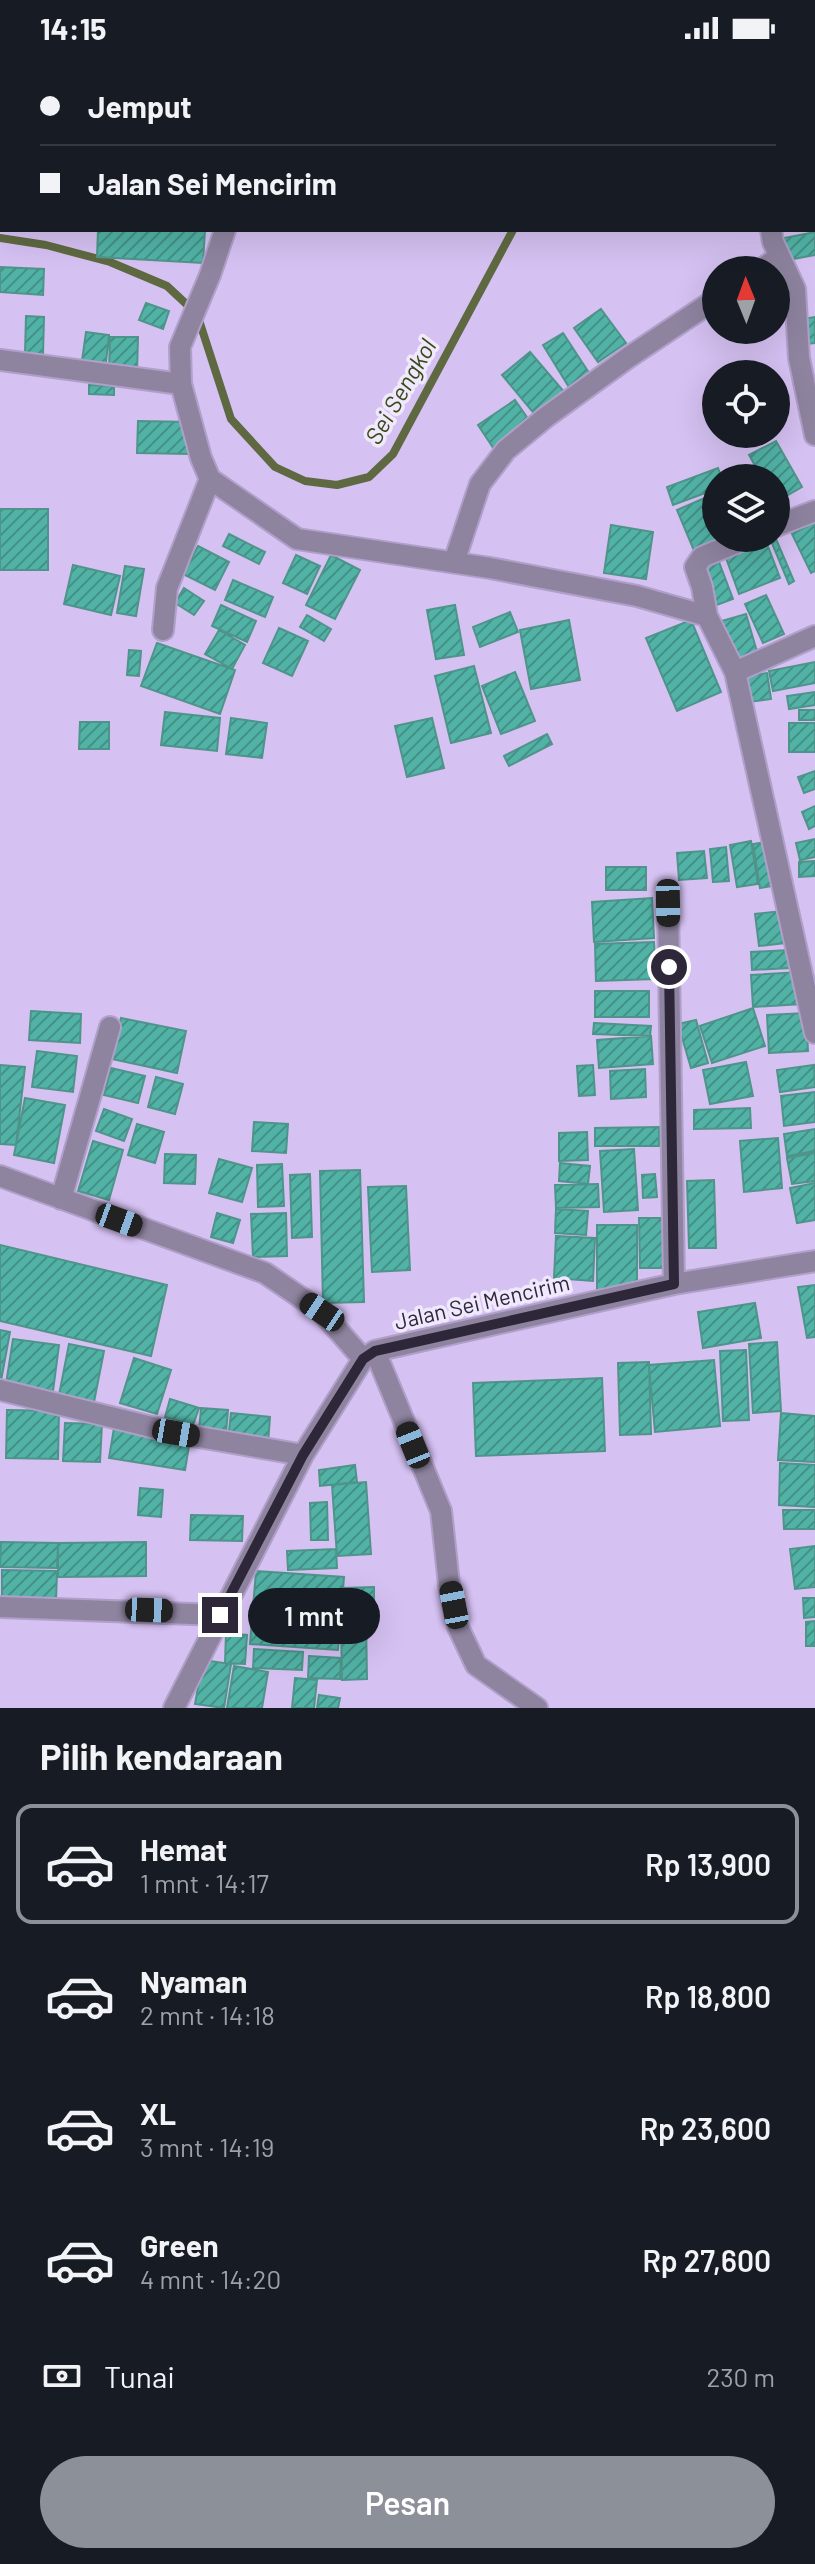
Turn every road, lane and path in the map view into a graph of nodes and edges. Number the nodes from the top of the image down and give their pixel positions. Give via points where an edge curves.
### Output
1 (224, 232) edge
2 (772, 232) edge
3 (779, 256) edge
4 (790, 279) edge
5 (702, 308) edge
6 (0, 360) edge
7 (181, 384) junction
8 (815, 435) edge
9 (210, 479) junction
10 (815, 511) edge
11 (790, 521) edge
12 (714, 552) edge
13 (454, 562) junction
14 (707, 616) junction
15 (163, 630) dead end
16 (815, 636) edge
17 (735, 672) junction
18 (668, 903) dead end
19 (110, 1027) dead end
20 (815, 1033) edge
21 (0, 1176) edge
22 (61, 1199) junction
23 (815, 1261) edge
24 (674, 1284) junction
25 (369, 1355) junction
26 (0, 1390) edge
27 (303, 1455) junction
28 (0, 1607) edge
29 (220, 1615) junction
30 (174, 1708) edge
31 (537, 1708) edge

1 - 7 street via 180,347
2 - 3 street
4 - 8 street
5 - 13 street via 506,450 480,484
6 - 7 street
7 - 9 street
9 - 13 street via 297,539
9 - 15 street via 167,588
10 - 11 street
12 - 14 street via 695,567
13 - 14 street via 637,596
14 - 17 street
16 - 17 street
17 - 20 street
18 - 24 street
19 - 22 street
21 - 22 street
22 - 25 street via 265,1273 322,1312
23 - 24 street, Jalan Sei Mencirim
24 - 25 street, Jalan Sei Mencirim
25 - 27 street
25 - 31 street via 441,1511 458,1627 476,1665
26 - 27 street via 176,1433
27 - 29 street
28 - 29 street
29 - 30 street

